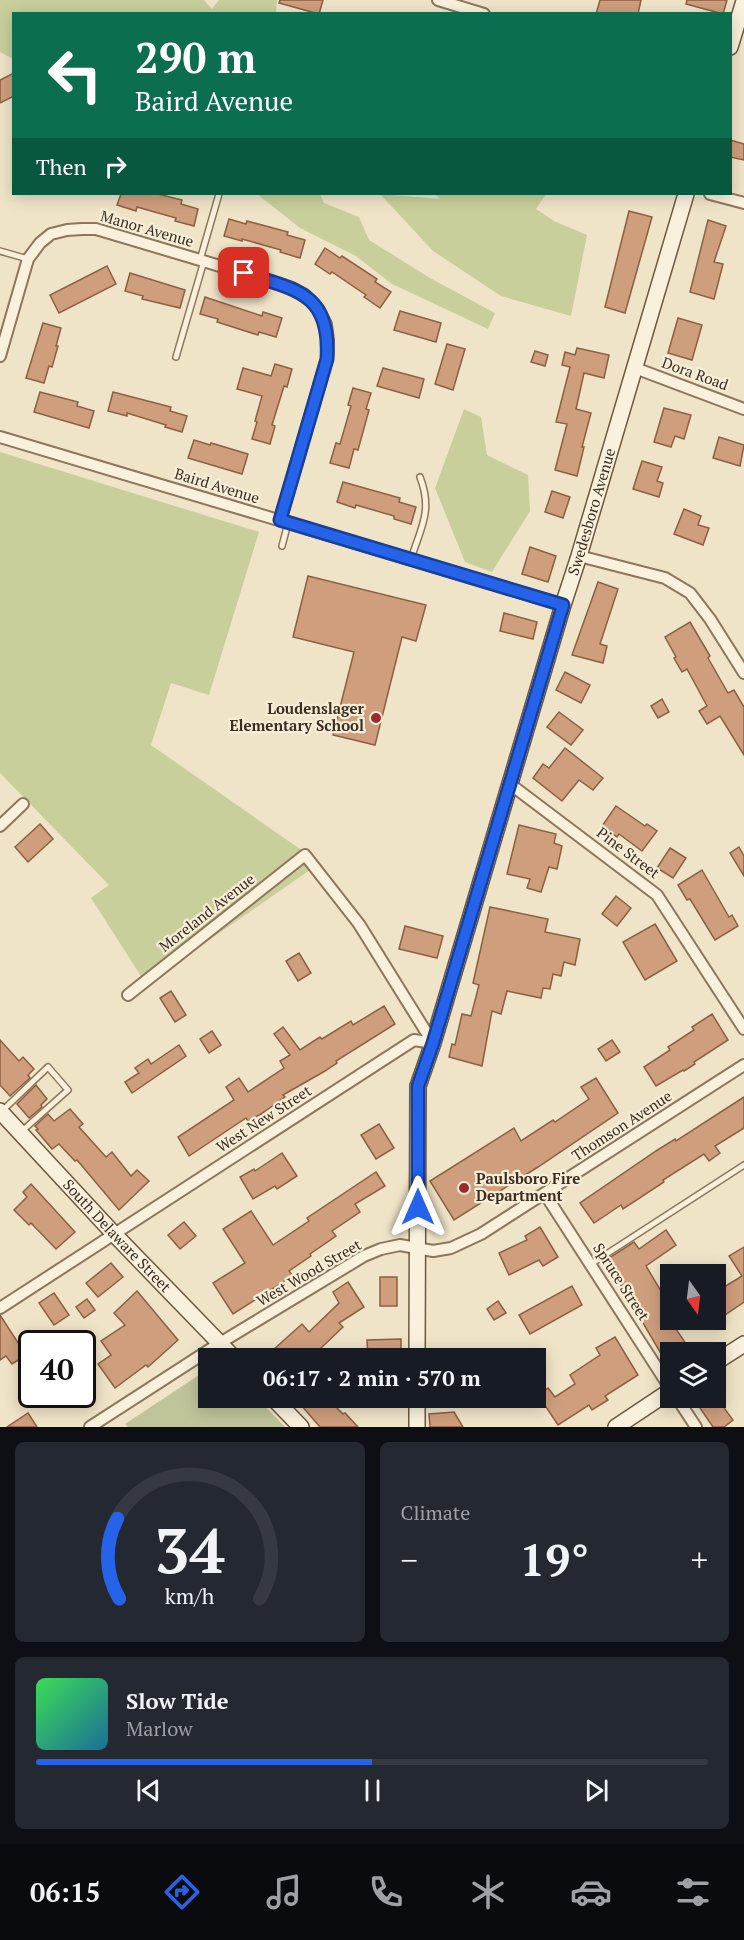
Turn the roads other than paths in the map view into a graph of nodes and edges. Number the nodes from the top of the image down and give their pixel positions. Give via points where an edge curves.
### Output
1 (438, 0) edge
2 (744, 1) edge
3 (477, 12) edge
4 (732, 40) edge
5 (219, 195) edge
6 (686, 195) edge
7 (714, 195) edge
8 (744, 203) edge
9 (0, 251) edge
10 (28, 259) junction
11 (202, 260) junction
12 (0, 356) edge
13 (176, 357) dead end
14 (635, 368) junction
15 (744, 409) edge
16 (0, 437) edge
17 (420, 477) dead end
18 (284, 522) junction
19 (282, 546) dead end
20 (579, 556) junction
21 (411, 560) junction
22 (563, 605) junction
23 (744, 673) edge
24 (510, 784) junction
25 (23, 804) dead end
26 (0, 826) edge
27 (128, 995) dead end
28 (744, 1029) edge
29 (433, 1043) junction
30 (744, 1065) edge
31 (1, 1112) edge
32 (20, 1133) junction
33 (744, 1165) edge
34 (545, 1194) junction
35 (114, 1234) junction
36 (418, 1249) junction
37 (591, 1264) junction
38 (0, 1308) edge
39 (220, 1343) junction
40 (744, 1344) edge
41 (225, 1348) edge
42 (417, 1348) edge
43 (726, 1356) edge
44 (660, 1374) edge
45 (660, 1397) edge
46 (283, 1408) edge
47 (417, 1408) edge
48 (684, 1408) edge
49 (90, 1427) edge
50 (301, 1427) edge
51 (417, 1427) edge
52 (615, 1427) edge
53 (696, 1427) edge

1 - 3 street
2 - 4 street
5 - 11 lane
6 - 14 street, Swedesboro Avenue
7 - 8 street
9 - 10 lane
10 - 11 street, Manor Avenue via 51,234 96,229
10 - 12 street, Manor Avenue
11 - 13 lane
11 - 18 street, Manor Avenue via 292,288 305,295 326,324 327,359
14 - 15 street, Dora Road
14 - 20 street, Swedesboro Avenue
16 - 18 street, Baird Avenue
17 - 21 lane via 427,506
18 - 19 lane
18 - 21 street, Baird Avenue
20 - 22 street, Swedesboro Avenue
20 - 23 street via 665,578 690,593
21 - 22 street, Baird Avenue
22 - 24 street, Swedesboro Avenue
24 - 28 street, Pine Street via 657,895
24 - 29 street, Swedesboro Avenue
25 - 26 street
27 - 29 street, Moreland Avenue via 305,855 359,924
29 - 35 street, West New Street via 414,1040
29 - 36 street, Swedesboro Avenue via 418,1086
30 - 34 street, Thomson Avenue
31 - 32 street, South Delaware Street
31 - 32 lane via 48,1067 68,1090
32 - 35 street, South Delaware Street
33 - 37 lane
34 - 36 street, Thomson Avenue via 451,1248
34 - 37 street, Spruce Street
35 - 38 street, West New Street
35 - 39 street, South Delaware Street
36 - 39 street, West Wood Street via 400,1245 364,1256
36 - 42 street, Swedesboro Avenue
37 - 44 street, Spruce Street
39 - 41 street, South Delaware Street
39 - 49 street, West Wood Street
40 - 43 street
45 - 52 street
46 - 50 street
47 - 51 street
48 - 53 street

